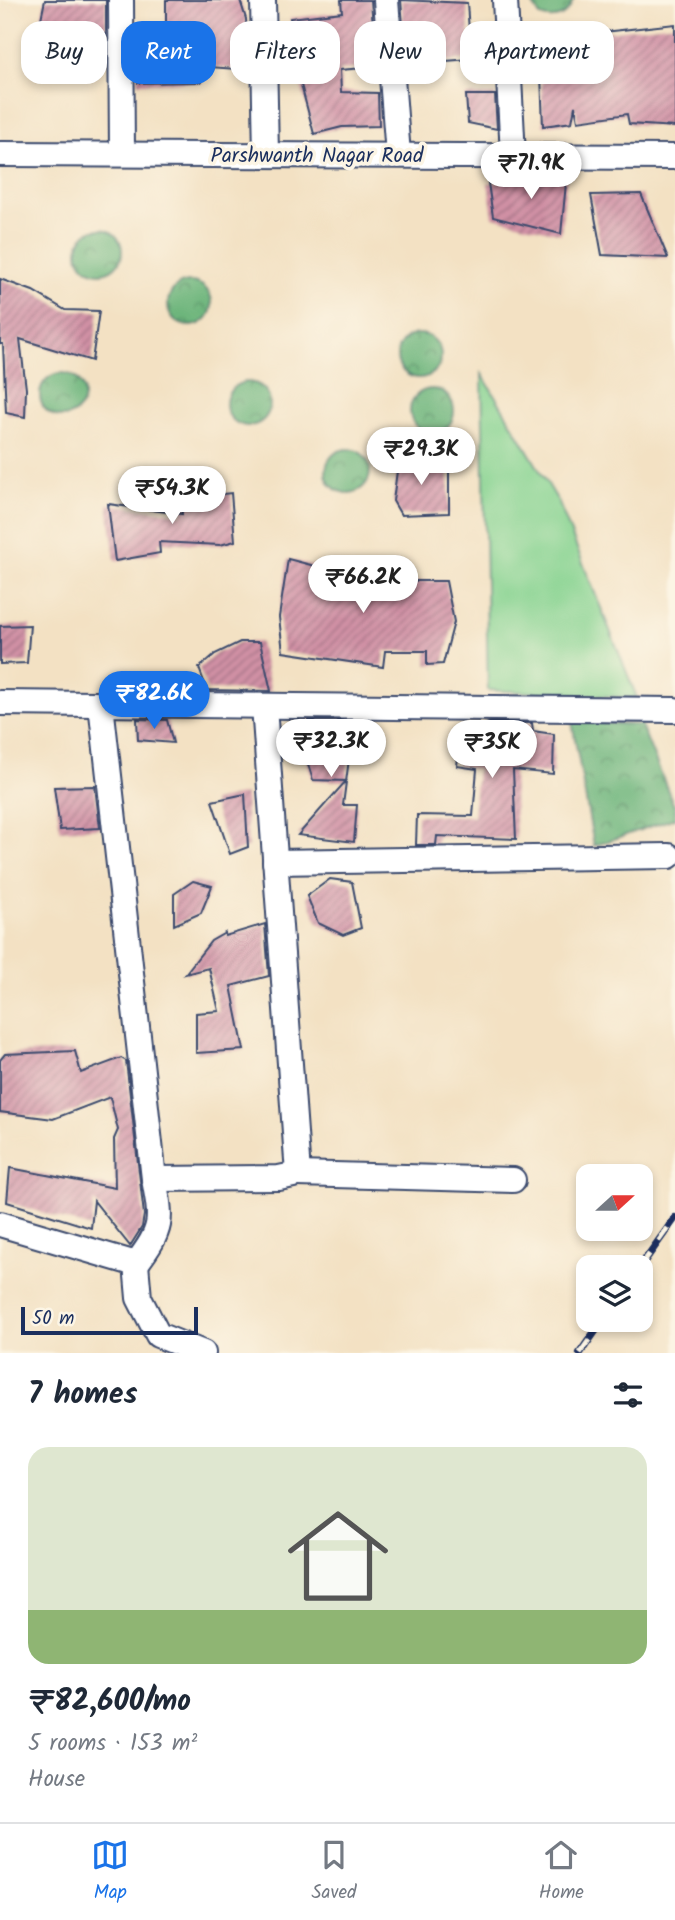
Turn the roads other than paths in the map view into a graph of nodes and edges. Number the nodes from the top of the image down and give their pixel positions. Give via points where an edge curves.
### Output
1 (121, 0) edge
2 (263, 0) edge
3 (386, 0) edge
4 (505, 0) edge
5 (0, 154) edge
6 (122, 154) junction
7 (265, 155) junction
8 (398, 155) junction
9 (513, 156) junction
10 (675, 157) edge
11 (0, 703) edge
12 (101, 704) junction
13 (264, 706) junction
14 (675, 710) edge
15 (669, 856) dead end
16 (275, 862) junction
17 (298, 1174) junction
18 (154, 1179) junction
19 (513, 1180) dead end
20 (0, 1224) edge
21 (136, 1264) junction
22 (203, 1353) edge

1 - 6 street
2 - 7 street
3 - 8 street
4 - 9 street
5 - 6 street, Parshwanth Nagar Road
6 - 7 street, Parshwanth Nagar Road
7 - 8 street, Parshwanth Nagar Road
8 - 9 street, Parshwanth Nagar Road
9 - 10 street, Parshwanth Nagar Road
11 - 12 street
12 - 13 street
12 - 18 street
13 - 14 street
13 - 16 street
15 - 16 street
16 - 17 street
17 - 18 street
17 - 19 street
18 - 21 street via 161,1218 152,1242
20 - 21 street
21 - 22 street via 139,1298 158,1335

